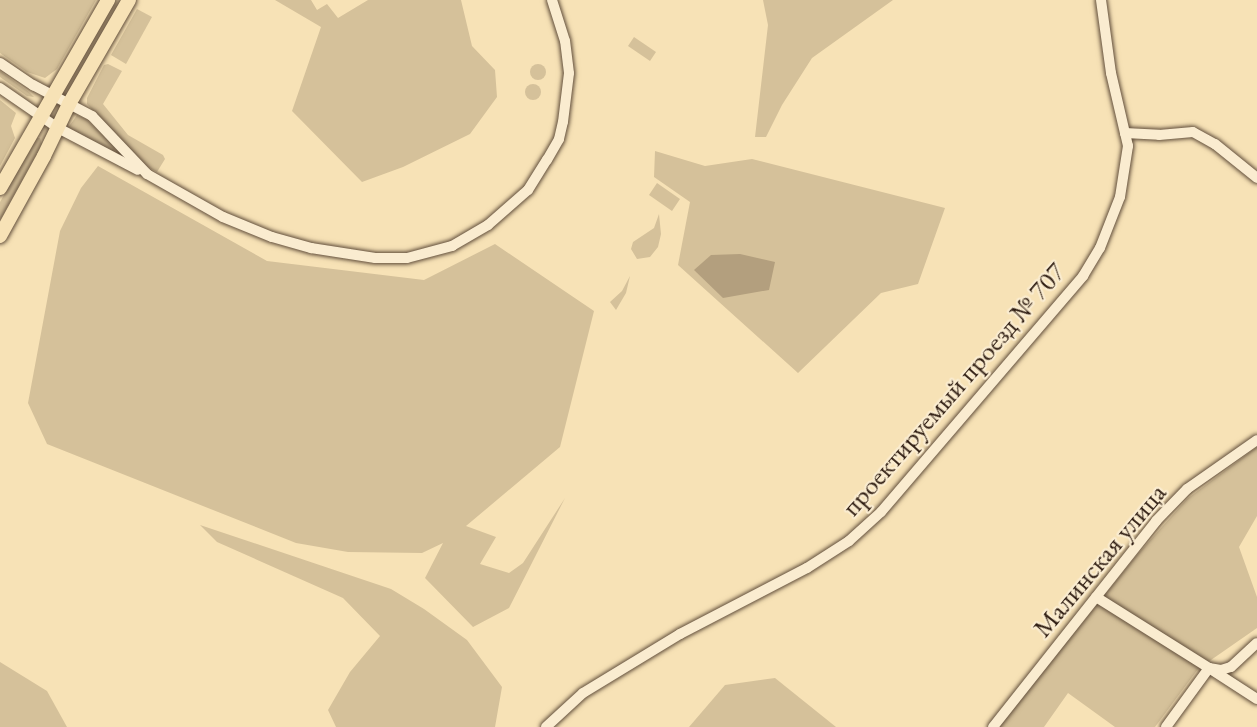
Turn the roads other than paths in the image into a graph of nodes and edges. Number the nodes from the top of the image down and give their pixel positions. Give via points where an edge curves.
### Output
1 (108, 0) edge
2 (129, 0) edge
3 (552, 0) edge
4 (1101, 0) edge
5 (0, 63) edge
6 (0, 88) edge
7 (53, 96) junction
8 (69, 104) junction
9 (40, 117) junction
10 (58, 128) junction
11 (1125, 133) junction
12 (147, 174) junction
13 (1257, 178) edge
14 (0, 188) edge
15 (0, 236) edge
16 (1257, 440) edge
17 (1096, 597) junction
18 (1257, 643) edge
19 (1209, 668) junction
20 (1257, 699) edge
21 (546, 727) edge
22 (993, 727) edge
23 (1166, 727) edge

1 - 7 main road
2 - 8 main road
3 - 12 street via 565,41 569,73 559,139 523,196 488,225 452,246 407,258 311,248 223,217
4 - 11 street, проектируемый проезд № 707 via 1111,73
5 - 7 street
6 - 9 street
7 - 8 street
7 - 9 main road
8 - 10 main road
8 - 12 street via 92,116
9 - 10 street
9 - 14 main road
10 - 12 street
10 - 15 main road
11 - 13 street via 1193,132 1215,144
11 - 21 street, проектируемый проезд № 707 via 1128,146 1120,198 1100,248 1083,276 881,512 849,541 807,568 680,634 583,693
16 - 17 street, Малинская улица via 1187,489 1155,522
17 - 19 street
17 - 22 street, Малинская улица
18 - 19 street via 1231,667
19 - 20 street
19 - 23 street

